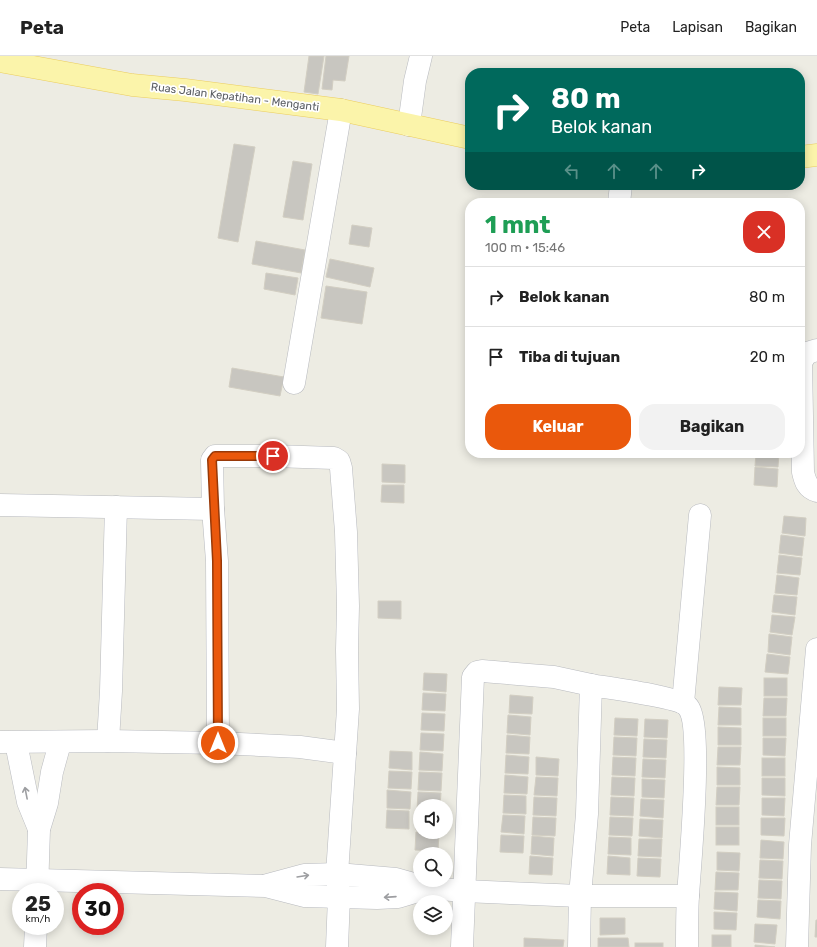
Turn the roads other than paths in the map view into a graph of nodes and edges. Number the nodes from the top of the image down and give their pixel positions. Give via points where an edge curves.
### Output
1 (421, 56) edge
2 (0, 61) edge
3 (35, 62) edge
4 (342, 110) junction
5 (409, 125) junction
6 (465, 137) edge
7 (817, 155) edge
8 (805, 156) edge
9 (817, 350) edge
10 (805, 356) edge
11 (294, 383) dead end
12 (803, 458) edge
13 (817, 491) edge
14 (0, 505) edge
15 (116, 507) junction
16 (213, 509) junction
17 (700, 515) dead end
18 (816, 659) edge
19 (591, 685) junction
20 (683, 703) junction
21 (108, 741) junction
22 (8, 743) edge
23 (60, 743) junction
24 (218, 743) junction
25 (345, 753) junction
26 (39, 829) junction
27 (808, 846) edge
28 (337, 874) junction
29 (0, 879) edge
30 (21, 883) edge
31 (37, 883) edge
32 (64, 886) edge
33 (266, 886) junction
34 (428, 888) junction
35 (464, 891) junction
36 (580, 896) junction
37 (688, 896) junction
38 (339, 897) junction
39 (36, 935) edge
40 (802, 946) edge
41 (35, 947) edge
42 (337, 947) edge
43 (462, 947) edge
44 (579, 947) edge
45 (687, 947) edge

1 - 5 street
2 - 3 main road, Ruas Jalan Kepatihan - Menganti
3 - 4 main road, Ruas Jalan Kepatihan - Menganti via 132,84
4 - 5 main road, Ruas Jalan Kepatihan - Menganti
4 - 11 street
5 - 6 main road, Ruas Jalan Kepatihan - Menganti
7 - 8 main road
9 - 10 street
12 - 13 street via 805,483
14 - 15 street
15 - 16 street
15 - 21 street
16 - 24 street via 217,561
16 - 25 street via 212,460 215,456 334,458 339,461 346,532 348,606 348,709
17 - 20 street
18 - 27 street
19 - 20 street
19 - 35 street via 554,677 476,672
19 - 36 street via 587,814
20 - 37 street via 689,708 692,718 695,757
21 - 23 street
21 - 24 street
22 - 23 street
26 -> 22 street
23 - 26 street
24 - 25 street via 300,747
25 - 28 street
26 - 31 street
27 - 40 street
33 -> 28 street via 304,875
28 - 34 street via 396,879
28 - 38 street
29 - 30 street
32 - 33 street
33 - 38 street via 305,896
34 - 35 street
34 -> 38 street via 398,897
35 - 36 street
35 - 43 street
36 - 37 street
36 - 44 street
37 - 45 street
38 - 42 street
39 - 41 street

